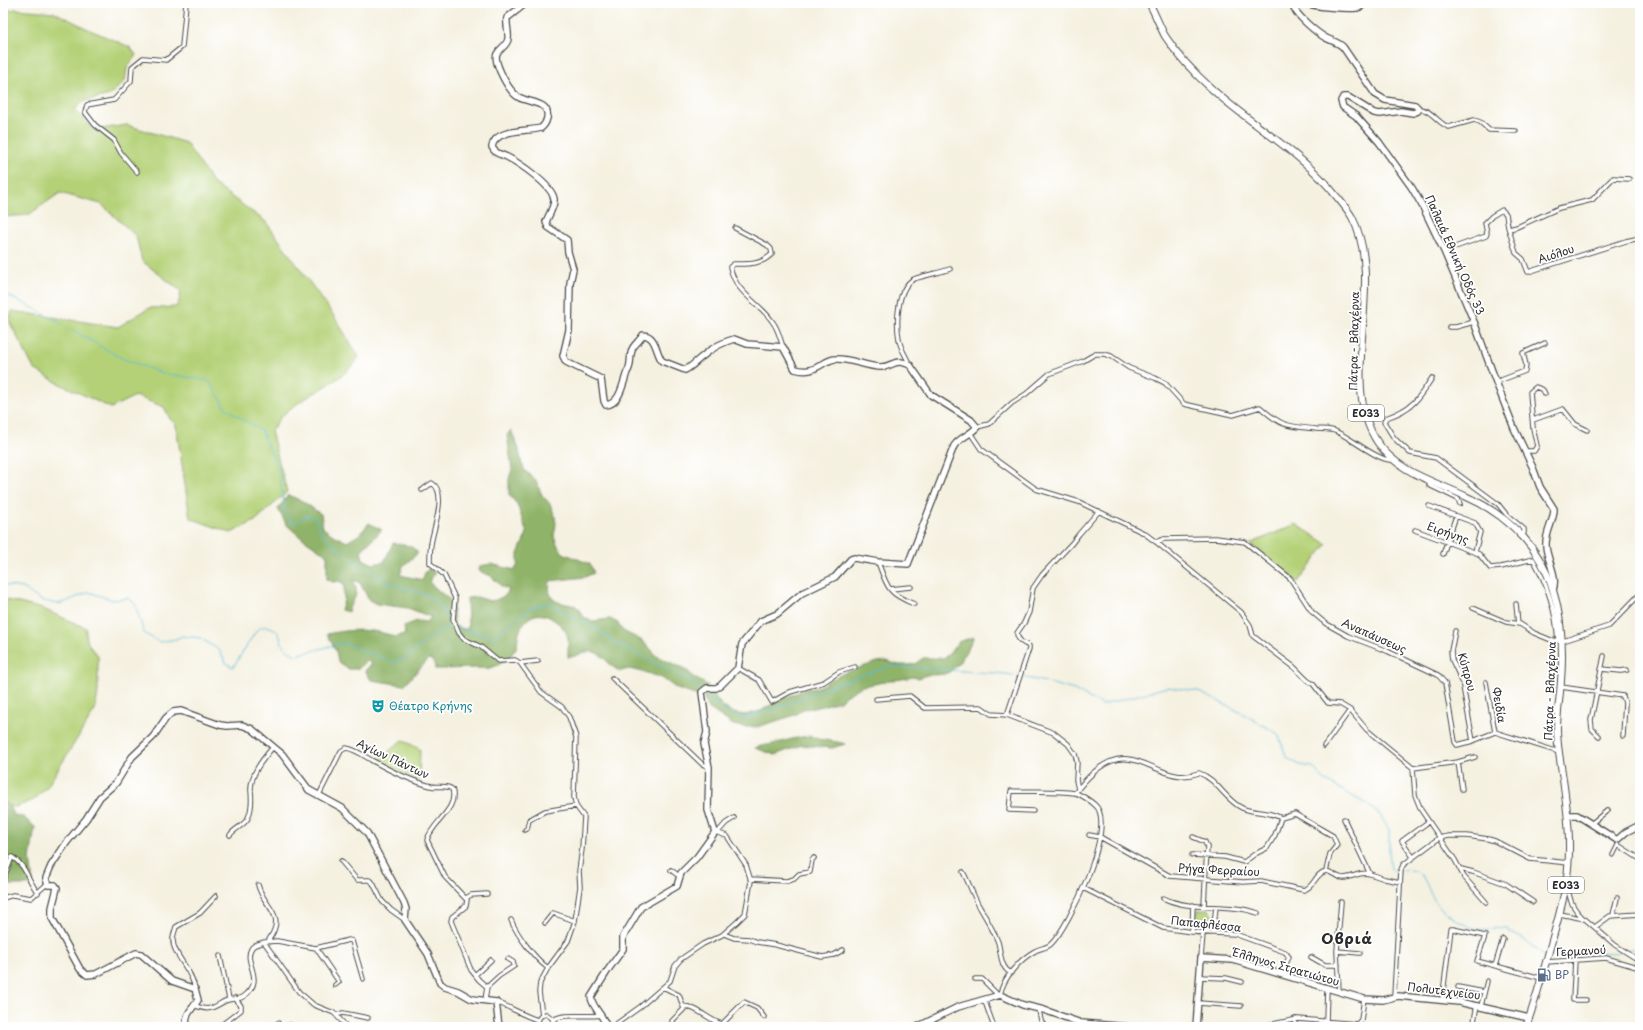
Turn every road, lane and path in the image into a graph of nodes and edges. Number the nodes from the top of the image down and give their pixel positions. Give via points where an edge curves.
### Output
1 (186, 3) edge
2 (526, 3) edge
3 (1148, 3) edge
4 (1295, 3) edge
5 (1305, 3) edge
6 (1365, 3) edge
7 (1418, 110) junction
8 (1516, 131) dead end
9 (138, 172) dead end
10 (1629, 179) dead end
11 (735, 228) dead end
12 (1509, 229) junction
13 (1640, 238) edge
14 (1444, 251) junction
15 (950, 269) dead end
16 (1474, 322) junction
17 (1449, 327) dead end
18 (1545, 343) dead end
19 (783, 347) junction
20 (910, 364) junction
21 (1432, 378) dead end
22 (1496, 382) junction
23 (1545, 394) dead end
24 (1533, 420) junction
25 (977, 427) junction
26 (1587, 430) dead end
27 (971, 434) junction
28 (1526, 451) junction
29 (1392, 460) junction
30 (1431, 481) junction
31 (422, 490) dead end
32 (1460, 504) dead end
33 (1429, 506) dead end
34 (1099, 511) junction
35 (1456, 516) junction
36 (1416, 530) dead end
37 (1522, 536) junction
38 (1447, 541) junction
39 (1156, 542) junction
40 (1475, 552) junction
41 (1444, 554) dead end
42 (878, 562) junction
43 (911, 587) dead end
44 (890, 589) junction
45 (1554, 590) junction
46 (1640, 594) edge
47 (914, 604) dead end
48 (1516, 604) dead end
49 (1473, 608) dead end
50 (1518, 624) junction
51 (1455, 631) dead end
52 (1560, 641) junction
53 (1604, 656) dead end
54 (538, 661) dead end
55 (520, 663) junction
56 (855, 667) dead end
57 (738, 668) junction
58 (1601, 669) junction
59 (1627, 670) dead end
60 (612, 678) dead end
61 (1486, 682) dead end
62 (1561, 687) junction
63 (1596, 692) junction
64 (876, 699) dead end
65 (1350, 710) junction
66 (1007, 715) junction
67 (1495, 732) junction
68 (1599, 736) dead end
69 (1623, 736) dead end
70 (1473, 741) junction
71 (1324, 746) dead end
72 (273, 747) junction
73 (1559, 752) junction
74 (1475, 757) dead end
75 (1458, 762) junction
76 (709, 767) junction
77 (1413, 768) junction
78 (1078, 789) junction
79 (1462, 789) dead end
80 (1075, 793) junction
81 (319, 795) junction
82 (576, 806) junction
83 (1608, 810) dead end
84 (1033, 811) dead end
85 (1568, 815) junction
86 (734, 818) dead end
87 (1281, 818) junction
88 (1344, 819) dead end
89 (1428, 822) junction
90 (1592, 822) junction
91 (1640, 825) edge
92 (525, 830) dead end
93 (717, 832) junction
94 (230, 835) dead end
95 (1089, 835) dead end
96 (1100, 837) junction
97 (1193, 837) dead end
98 (1439, 838) junction
99 (1618, 843) junction
100 (1192, 855) dead end
101 (1613, 855) dead end
102 (1207, 856) junction
103 (1413, 857) junction
104 (814, 858) dead end
105 (1640, 859) edge
106 (341, 861) dead end
107 (1569, 863) junction
108 (1461, 869) junction
109 (671, 870) dead end
110 (1326, 871) junction
111 (963, 872) dead end
112 (1370, 874) junction
113 (679, 876) junction
114 (750, 879) junction
115 (1206, 879) junction
116 (3, 880) edge
117 (1400, 882) junction
118 (47, 884) junction
119 (258, 885) dead end
120 (1083, 888) junction
121 (38, 893) junction
122 (487, 894) dead end
123 (1569, 894) dead end
124 (216, 896) dead end
125 (3, 898) edge
126 (466, 898) junction
127 (1163, 898) dead end
128 (1616, 898) dead end
129 (1341, 902) dead end
130 (1486, 902) dead end
131 (1533, 902) dead end
132 (1193, 905) junction
133 (1204, 906) junction
134 (1216, 907) junction
135 (1258, 913) dead end
136 (1560, 914) junction
137 (1640, 914) edge
138 (1613, 915) junction
139 (1585, 919) junction
140 (405, 920) junction
141 (511, 920) dead end
142 (575, 920) junction
143 (545, 923) dead end
144 (1595, 927) junction
145 (1192, 932) junction
146 (1203, 933) junction
147 (1214, 933) junction
148 (724, 934) junction
149 (1502, 939) dead end
150 (266, 942) junction
151 (316, 948) junction
152 (843, 950) dead end
153 (1337, 952) junction
154 (1360, 953) dead end
155 (220, 956) dead end
156 (1311, 957) dead end
157 (1201, 958) junction
158 (1547, 958) junction
159 (508, 959) dead end
160 (491, 960) dead end
161 (1575, 960) junction
162 (1640, 961) edge
163 (1338, 965) junction
164 (1495, 966) junction
165 (548, 968) junction
166 (1640, 968) edge
167 (1011, 973) junction
168 (475, 975) junction
169 (1281, 975) junction
170 (1200, 977) junction
171 (1542, 978) junction
172 (975, 979) dead end
173 (362, 980) dead end
174 (1487, 981) dead end
175 (1242, 982) dead end
176 (335, 985) dead end
177 (663, 987) junction
178 (1458, 987) dead end
179 (487, 988) junction
180 (195, 989) junction
181 (1327, 989) junction
182 (1484, 992) junction
183 (1339, 993) junction
184 (998, 995) junction
185 (1394, 996) junction
186 (235, 998) junction
187 (229, 999) junction
188 (1364, 999) junction
189 (485, 1000) junction
190 (984, 1000) junction
191 (1586, 1000) dead end
192 (1442, 1001) junction
193 (496, 1002) junction
194 (1198, 1003) junction
195 (194, 1005) junction
196 (683, 1006) junction
197 (1241, 1006) dead end
198 (1479, 1006) junction
199 (1039, 1010) junction
200 (336, 1015) junction
201 (542, 1015) junction
202 (600, 1015) junction
203 (764, 1017) dead end
204 (368, 1018) dead end
205 (1529, 1018) junction
206 (1295, 1019) junction
207 (538, 1020) junction
208 (553, 1020) junction
209 (1326, 1021) junction
210 (1333, 1022) junction
211 (1268, 1026) edge
212 (187, 1027) edge
213 (219, 1027) edge
214 (347, 1027) edge
215 (499, 1027) edge
216 (540, 1027) edge
217 (551, 1027) edge
218 (606, 1027) edge
219 (612, 1027) edge
220 (676, 1027) edge
221 (917, 1027) edge
222 (994, 1027) edge
223 (1045, 1027) edge
224 (1130, 1027) edge
225 (1196, 1027) edge
226 (1257, 1027) edge
227 (1295, 1027) edge
228 (1332, 1027) edge
229 (1473, 1027) edge
230 (1526, 1027) edge

1 - 9 street via 182,47 166,60 143,58 132,67 131,81 114,100 87,105 85,112 95,125 114,140 121,153
2 - 19 street via 507,18 508,39 496,59 512,91 523,99 543,106 548,115 541,128 509,132 496,140 492,147 496,153 507,157 541,180 552,195 554,202 546,222 548,227 567,240 573,269 570,283 569,330 562,356 566,362 601,379 604,401 608,405 619,396 629,370 632,350 643,334 649,335 652,339 662,361 682,369 687,369 708,352 734,339 747,344
3 - 29 main road, Πάτρα - Βλαχέρνα / ΕΟ33 via 1164,34 1192,71 1314,171 1351,215 1361,243 1365,271 1362,395 1369,426
4 - 7 street via 1295,10 1318,34 1343,47 1375,94 1385,100 1415,105
5 - 6 street via 1354,8
7 - 8 street via 1426,110 1449,127 1474,120 1489,130
7 - 14 street, Παλαιά Εθνική Οδός 33 via 1416,113 1401,111 1380,114 1369,111 1348,97 1343,97 1341,101 1379,142 1412,188
10 - 12 street via 1613,178 1592,200 1559,208
11 - 19 street via 771,249 772,254 768,258 751,265 734,264 730,267 743,293 773,321
12 - 13 street, Αιόλου via 1516,253 1523,259 1528,272
12 - 14 street, Αιόλου via 1506,214 1502,210 1485,223 1486,236
14 - 16 street, Παλαιά Εθνική Οδός 33
15 - 20 street via 913,280 900,296 899,339
16 - 17 street
16 - 22 street, Παλαιά Εθνική Οδός 33
18 - 22 street via 1523,353 1525,371
19 - 20 street via 795,369 803,372 834,359 881,368 898,361
20 - 25 street via 931,395 971,420
21 - 37 street via 1417,401 1400,413 1386,418 1384,422 1394,438 1410,453 1436,458 1498,504 1524,529
22 - 28 street, Παλαιά Εθνική Οδός 33
23 - 24 street via 1536,387 1530,392
24 - 26 street via 1563,409 1574,424
24 - 28 street via 1537,448 1534,451
25 - 27 street
25 - 29 street via 989,424 1050,374 1095,354 1104,354 1165,383 1184,404 1233,415 1260,407 1279,423 1334,430 1382,459
27 - 34 street via 981,449 1036,489
27 - 42 street via 959,440 954,446 909,562 904,565
28 - 45 street, Παλαιά Εθνική Οδός 33 via 1540,487 1554,508 1546,540 1555,580
29 - 30 main road, Πάτρα - Βλαχέρνα / ΕΟ33
30 - 32 street via 1429,485 1458,499
30 - 37 main road, Πάτρα - Βλαχέρνα / ΕΟ33 via 1490,509
31 - 55 street via 432,482 440,499 430,563 444,575 455,598 453,619 459,633 498,661 515,660
33 - 35 street
34 - 39 street via 1144,533
34 - 66 street via 1033,588 1029,612 1017,633 1020,640 1029,646 1029,650
35 - 38 street
35 - 40 street via 1478,526 1480,532
36 - 38 street, Ειρήνης
37 - 45 main road, Πάτρα - Βλαχέρνα / ΕΟ33 via 1539,559
38 - 40 street, Ειρήνης
38 - 41 street
39 - 65 street via 1241,612 1250,625 1253,636 1294,667 1313,684 1326,701
39 - 70 street, Αναπάυσεως via 1164,539 1224,538 1245,542 1290,578 1312,612 1325,623 1348,636 1388,651 1438,675 1446,683 1455,742 1460,745
40 - 52 street via 1482,556 1490,568 1533,559 1552,601
42 - 44 street
42 - 57 street via 851,559 835,577 802,593 777,614 761,621 742,644
43 - 44 street
44 - 47 street via 896,597
45 - 52 main road, Πάτρα - Βλαχέρνα / ΕΟ33 via 1560,618
46 - 52 street via 1609,626
48 - 50 street
49 - 50 street via 1506,622
50 - 52 street via 1539,635
51 - 70 street, Κύπρου via 1451,650 1452,660 1462,681
52 - 62 main road, Πάτρα - Βλαχέρνα / ΕΟ33
53 - 58 street
54 - 55 street
55 - 82 street via 541,692 566,711 572,724 577,745 574,797
56 - 57 street via 839,672 824,682 790,692 772,702 759,680
57 - 76 street via 720,686 709,687 703,691 707,732 704,744
58 - 59 street
58 - 63 street
60 - 76 street via 702,764
61 - 67 street, Φειδία
62 - 63 street
62 - 73 main road, Πάτρα - Βλαχέρνα / ΕΟ33 via 1557,731
63 - 68 street via 1591,726
63 - 69 street via 1621,695 1624,698
64 - 66 street via 910,696 925,708 981,707 991,714
65 - 71 street
65 - 77 street via 1367,730
66 - 78 street via 1054,733 1068,744 1076,757
67 - 70 street, Αναπάυσεως
67 - 73 street
72 - 81 street via 282,754 305,786
72 - 94 street via 255,773 247,820
72 - 118 street via 252,729 242,725 227,726 181,711 170,714 150,740 132,757 116,783 100,797 86,820 67,842 47,874
73 - 85 main road, Πάτρα - Βλαχέρνα / ΕΟ33
74 - 75 street
75 - 77 street
75 - 79 street
76 - 93 street via 708,812
77 - 89 street via 1415,795
78 - 80 street
78 - 87 street via 1102,766 1120,759 1130,759 1176,776 1199,773 1205,775 1240,808 1271,812
80 - 84 street via 1011,791 1009,810
80 - 96 street via 1098,808 1101,819
81 - 126 street, Αγίων Πάντων via 341,752 346,748 353,749 414,780 431,786 450,787 454,795 451,804 427,840 445,877
81 - 140 street via 342,808 368,833 404,903
82 - 92 street via 541,812 529,820
82 - 142 street via 584,817
83 - 90 street
85 - 90 street via 1577,814
85 - 107 main road, ΕΟ33
86 - 93 street
87 - 102 street via 1267,848 1246,861
87 - 110 street via 1295,814 1333,836 1336,845 1330,854
88 - 112 street
89 - 98 street
89 - 103 street via 1402,841
90 - 99 street
91 - 99 street via 1626,832
93 - 113 street
93 - 114 street via 727,836 742,858
95 - 96 street, Ρήγα Φερραίου
96 - 115 street, Ρήγα Φερραίου via 1170,876
96 - 120 street
97 - 102 street via 1206,843
98 - 103 street
98 - 107 street via 1461,836 1488,839 1530,859
98 - 108 street
99 - 101 street
99 - 105 street
100 - 102 street
102 - 115 street
103 - 117 street via 1403,864
104 - 114 street via 810,872 799,874 793,880
106 - 140 street via 357,880 369,880 373,883 382,901
107 - 136 main road, ΕΟ33
108 - 130 street
108 - 131 street via 1506,884
109 - 113 street
110 - 112 street via 1342,878
110 - 115 street, Ρήγα Φερραίου via 1318,875 1311,886 1304,890 1261,881
111 - 167 street via 992,928 1004,966
112 - 117 street
113 - 202 street via 677,886 641,907 625,933 622,939 623,949 591,997
114 - 148 street via 745,914
115 - 133 street
116 - 121 street via 12,857 21,863
117 - 185 street
118 - 121 street
118 - 180 street via 55,885 57,888 52,910 53,922 83,973 96,974 139,953 148,958 172,981
119 - 150 street via 276,918 274,932
120 - 145 street, Παπαφλέσσα via 1155,925
120 - 167 street via 1054,941 1028,956
121 - 125 street via 31,898 13,895
122 - 126 street via 471,895
123 - 139 street, Γερμανού via 1576,910
124 - 180 street via 200,913 176,927 173,936 175,950 192,976
126 - 168 street via 466,906 450,919
127 - 132 street via 1175,904
128 - 138 street
129 - 153 street
132 - 133 street
132 - 145 street
133 - 134 street
134 - 135 street via 1242,908
134 - 147 street
136 - 139 street
136 - 158 main road, ΕΟ33
137 - 138 street
138 - 144 street
139 - 144 street, Γερμανού
140 - 189 street via 428,954 442,984 472,998
141 - 165 street via 515,930 534,955
142 - 143 street via 553,913
142 - 165 street via 568,942
144 - 162 street, Γερμανού via 1622,950
145 - 146 street, Παπαφλέσσα
146 - 147 street, Παπαφλέσσα
146 - 157 street
147 - 169 street, Παπαφλέσσα via 1235,934 1285,952 1289,957
148 - 152 street via 822,957
148 - 177 street via 699,946 681,959 675,966 671,980
149 - 164 street
150 - 151 street via 277,941
150 - 186 street via 255,945 250,951 254,976 252,985 242,997
150 - 200 street via 299,992 312,1004
151 - 173 street via 352,941
151 - 176 street via 339,982
153 - 154 street
153 - 163 street
155 - 187 street
156 - 163 street via 1325,965
157 - 169 street, Έλληνος Στρατιώτου via 1231,960
157 - 170 street
158 - 161 street, Γερμανού
158 - 171 main road, ΕΟ33
159 - 179 street via 514,966
160 - 168 street
161 - 166 street, Γερμανού via 1606,958
161 - 191 street via 1573,1000
163 - 183 street
164 - 171 street
164 - 192 street via 1477,961 1485,936 1455,928 1451,930
165 - 201 street via 539,986
167 - 184 street
168 - 179 street
169 - 181 street, Έλληνος Στρατιώτου
170 - 175 street via 1226,978
170 - 194 street
171 - 205 main road, ΕΟ33
172 - 184 street via 982,979
174 - 182 street
177 - 196 street via 679,995
177 - 219 street
178 - 182 street
179 - 189 street
180 - 195 street via 198,998
181 - 183 street, Έλληνος Στρατιώτου
181 - 209 street
182 - 198 street
183 - 188 street, Έλληνος Στρατιώτου
184 - 190 street
184 - 199 street
185 - 188 street, Πολυτεχνείου via 1383,1000
185 - 192 street, Πολυτεχνείου
186 - 187 street
186 - 213 street via 241,1010
187 - 195 street via 208,1010
188 - 210 street via 1362,1019 1359,1023
189 - 193 street
190 - 221 street via 946,1012
190 - 222 street
192 - 198 street, Πολυτεχνείου
193 - 207 street via 509,1006 528,1018
193 - 215 street
194 - 197 street
194 - 225 street
195 - 212 street via 186,1017
196 - 203 street via 696,1009 722,1024 744,1002 757,1008
196 - 220 street via 684,1010 672,1021
198 - 205 street, Πολυτεχνείου
198 - 229 street
199 - 223 street via 1041,1022
199 - 224 street via 1081,1022
200 - 204 street via 343,1013
200 - 214 street
201 - 207 street
201 - 208 street via 549,1015
202 - 208 street via 562,1016
202 - 218 street
205 - 230 main road, ΕΟ33
206 - 209 street
206 - 211 street
206 - 227 street
207 - 216 street
208 - 217 street
209 - 210 street
210 - 228 street
211 - 226 street

